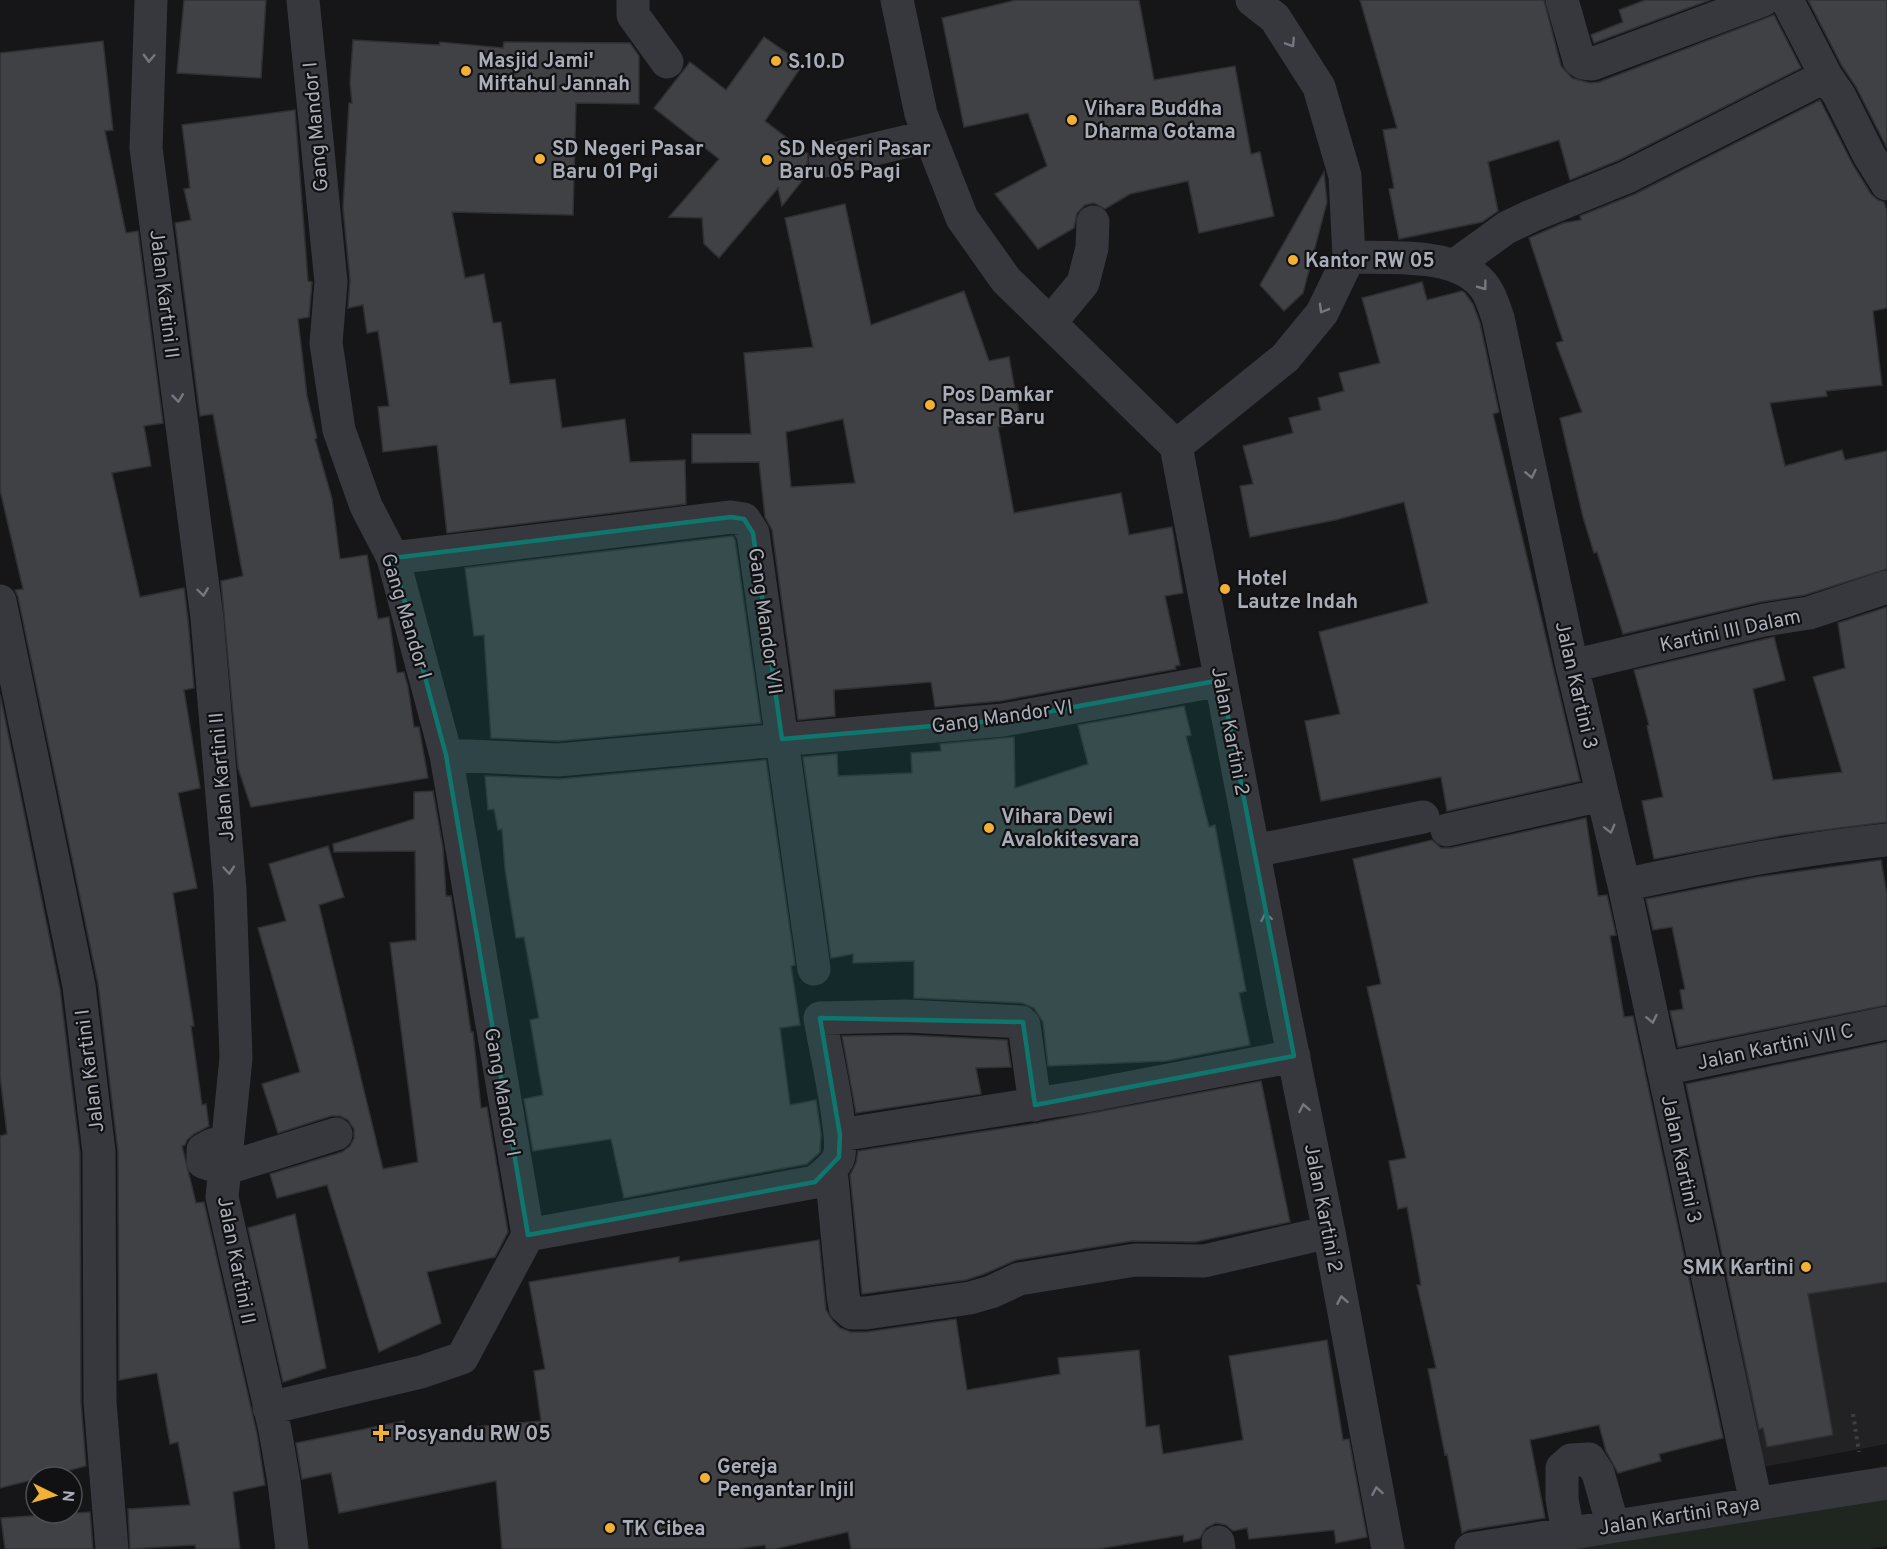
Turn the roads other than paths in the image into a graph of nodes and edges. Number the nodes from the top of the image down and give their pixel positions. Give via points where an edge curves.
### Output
1 (150, 0) edge
2 (303, 0) edge
3 (633, 0) edge
4 (897, 0) edge
5 (1252, 0) edge
6 (1562, 0) edge
7 (1763, 0) edge
8 (1787, 0) edge
9 (667, 62) dead end
10 (1826, 76) junction
11 (929, 136) junction
12 (825, 162) dead end
13 (1887, 184) edge
14 (1093, 222) dead end
15 (1349, 257) junction
16 (1455, 265) junction
17 (1050, 323) junction
18 (1176, 446) junction
19 (393, 558) junction
20 (1887, 587) edge
21 (0, 601) edge
22 (1572, 666) junction
23 (1221, 680) junction
24 (782, 739) junction
25 (446, 755) junction
26 (1602, 795) junction
27 (1887, 840) edge
28 (1254, 851) junction
29 (1624, 885) junction
30 (814, 969) dead end
31 (1887, 1023) edge
32 (1294, 1056) junction
33 (1663, 1069) junction
34 (1035, 1105) junction
35 (336, 1134) dead end
36 (840, 1135) junction
37 (225, 1159) junction
38 (831, 1169) junction
39 (1329, 1232) junction
40 (528, 1235) junction
41 (269, 1408) junction
42 (1887, 1483) edge
43 (1756, 1503) junction
44 (1613, 1526) junction
45 (1568, 1533) junction
46 (112, 1549) edge
47 (292, 1549) edge
48 (1388, 1549) edge
49 (1472, 1549) edge

1 -> 37 street, Jalan Kartini II via 146,148 207,618 230,890 236,1058
2 - 19 street, Gang Mandor I via 331,282 326,342 339,430 366,506
3 - 9 street via 633,15
4 - 11 street
5 -> 15 street via 1275,18 1319,87 1345,176
6 - 7 street via 1580,60 1592,64
8 - 10 street
10 - 13 street
10 - 16 street via 1627,177 1506,228
11 - 12 street
11 - 17 street via 962,218 1006,280
14 - 17 street via 1092,248 1083,283
15 - 16 street, Jalan Kartini 3
15 -> 18 street via 1322,313 1285,358
16 -> 22 street, Jalan Kartini 3 via 1477,278 1489,294 1498,318
17 - 18 street
18 - 23 street, Jalan Kartini 2
19 - 24 street, Gang Mandor VII via 730,517 744,519 753,534
19 - 25 street, Gang Mandor I
20 - 22 street, Kartini III Dalam via 1809,613
21 - 46 street, Jalan Kartini I via 79,986 99,1152 100,1402
22 - 26 street, Jalan Kartini 3
23 - 24 street, Gang Mandor VI via 1003,720
23 - 28 street, Jalan Kartini 2
24 - 25 street, Gang Mandor VI via 558,760
24 - 30 street, Gang Mandor VII
25 - 40 street, Gang Mandor I
26 - 28 street
26 -> 29 street, Jalan Kartini 3
27 - 29 street via 1844,844
32 -> 28 street, Jalan Kartini 2
29 -> 33 street, Jalan Kartini 3
31 - 33 street, Jalan Kartini VII C
32 - 34 street
39 -> 32 street, Jalan Kartini 2
33 - 43 street, Jalan Kartini 3
34 - 36 street
34 - 36 street via 1021,1022 906,1016 820,1018
35 - 37 street
36 - 38 street via 839,1157
37 - 41 street, Jalan Kartini II via 222,1197
38 - 39 street via 843,1295 845,1307 852,1313 970,1298 1019,1279 1135,1260 1204,1261
38 - 40 street via 815,1182
48 -> 39 street, Jalan Kartini 2
40 - 41 street via 462,1358 421,1372
41 - 47 street, Jalan Kartini II
42 - 43 street, Jalan Kartini Raya
43 - 44 street, Jalan Kartini Raya
44 - 45 street, Jalan Kartini Raya
44 - 45 street via 1598,1473 1589,1459 1571,1460 1562,1468 1561,1482
45 - 49 street, Jalan Kartini Raya

